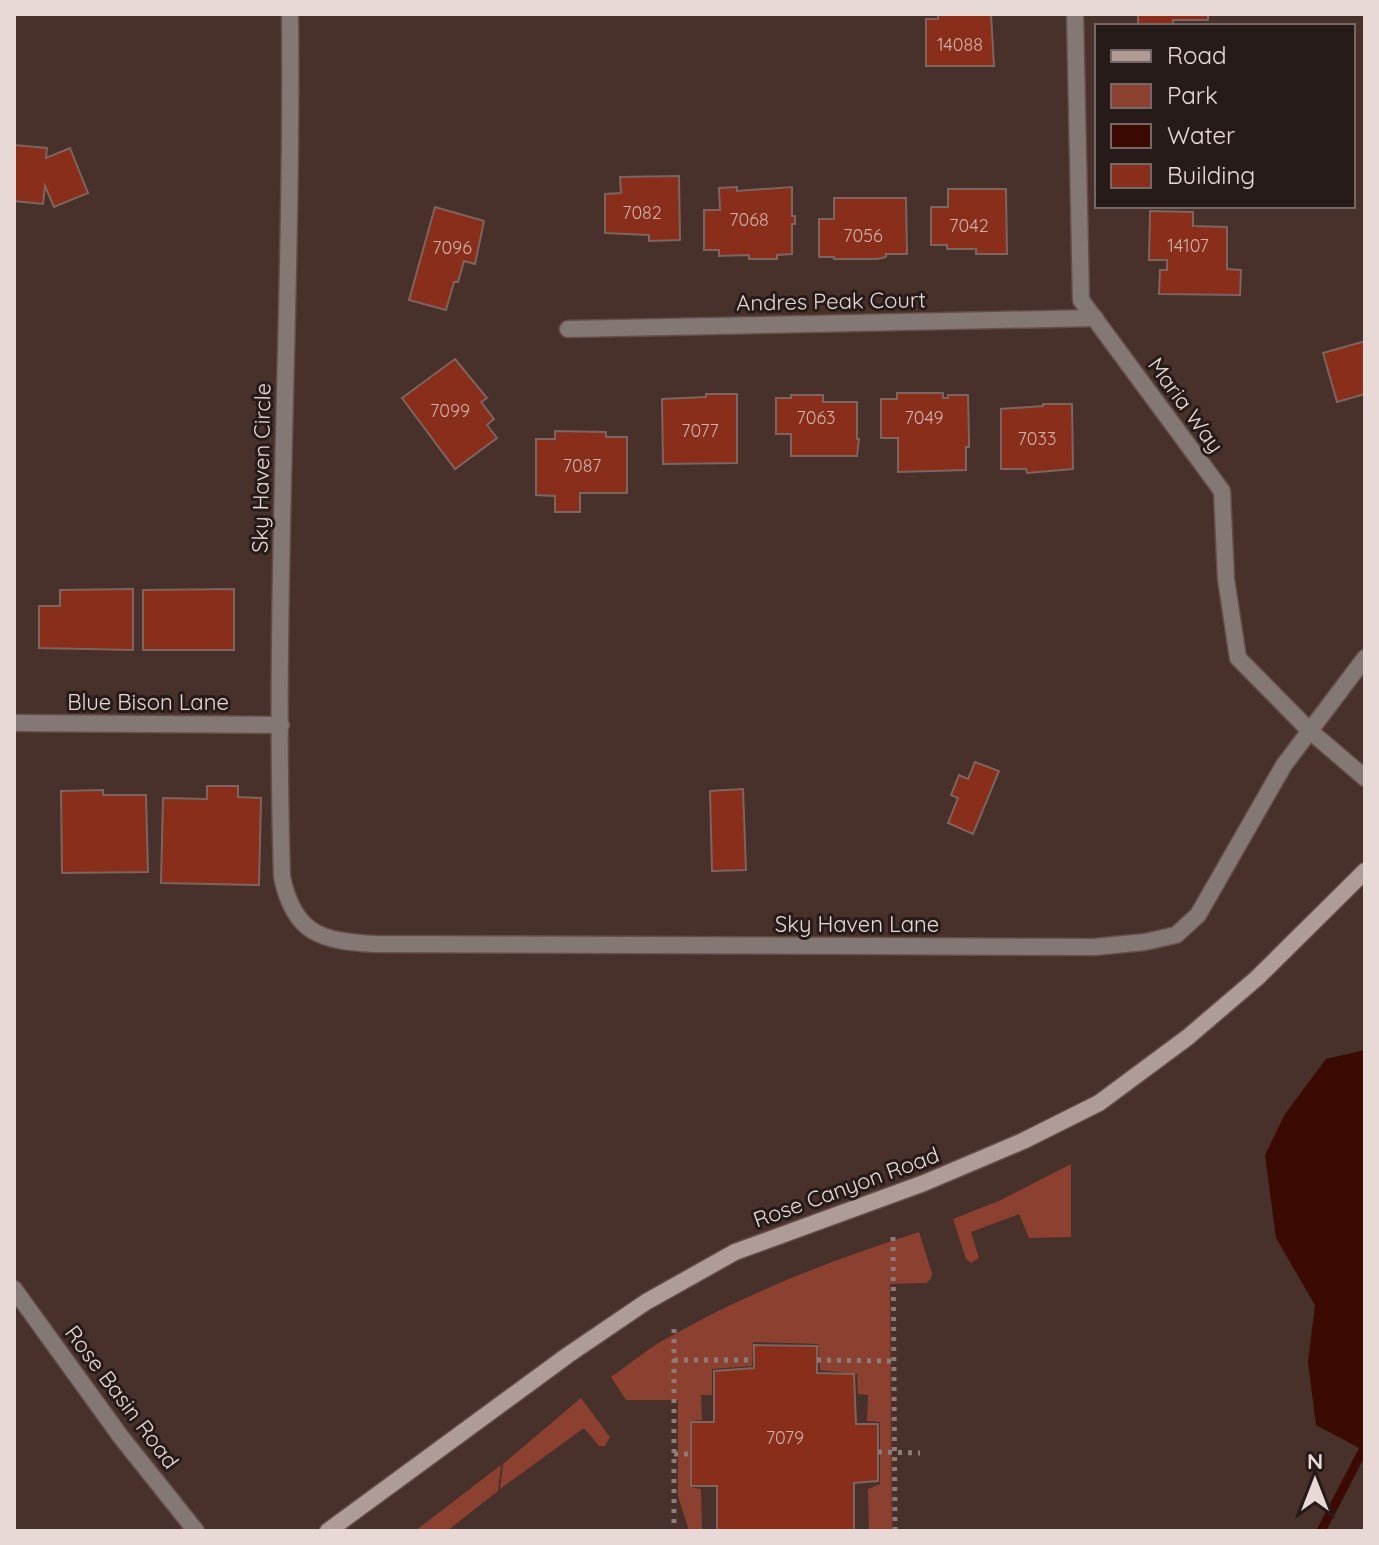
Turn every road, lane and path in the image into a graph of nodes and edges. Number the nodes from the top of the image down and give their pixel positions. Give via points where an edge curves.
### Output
1 (290, 14) edge
2 (1075, 14) edge
3 (1095, 318) junction
4 (568, 329) dead end
5 (1365, 658) edge
6 (14, 723) edge
7 (281, 725) junction
8 (1309, 730) junction
9 (1365, 778) edge
10 (1365, 871) edge
11 (298, 920) joint
12 (893, 1237) dead end
13 (14, 1289) edge
14 (674, 1329) dead end
15 (674, 1360) junction
16 (754, 1360) dead end
17 (817, 1360) dead end
18 (894, 1361) junction
19 (878, 1452) dead end
20 (894, 1453) junction
21 (920, 1453) dead end
22 (674, 1454) junction
23 (691, 1454) dead end
24 (196, 1531) edge
25 (328, 1531) edge
26 (674, 1531) edge
27 (895, 1531) edge

1 - 7 street, Sky Haven Circle
2 - 3 street, Maria Way via 1081,300
3 - 4 street, Andres Peak Court
3 - 8 street, Maria Way via 1222,491 1226,579 1238,658
5 - 8 street, Sky Haven Lane
6 - 7 street, Blue Bison Lane
7 - 11 street, Sky Haven Circle via 282,877
8 - 9 street, Maria Way
8 - 11 street, Sky Haven Lane via 1198,915 1176,935 1145,942 1094,947 375,944 321,936
10 - 25 street, Rose Canyon Road via 1257,978 1099,1103 924,1183 735,1252 581,1346
12 - 18 path
13 - 24 street, Rose Basin Road
14 - 15 path
15 - 16 path
15 - 22 path
17 - 18 path
18 - 20 path
19 - 20 path
20 - 21 path
20 - 27 path
22 - 23 path
22 - 26 path

